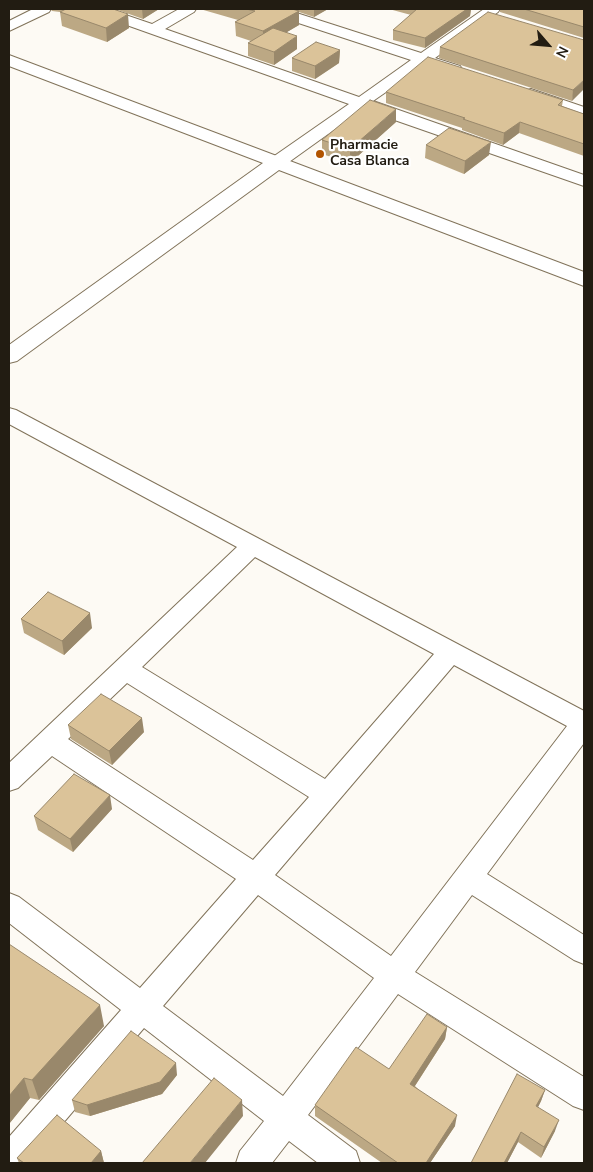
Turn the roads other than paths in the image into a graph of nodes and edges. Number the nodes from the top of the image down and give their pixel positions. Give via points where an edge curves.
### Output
1 (44, 9) edge
2 (95, 9) edge
3 (189, 9) edge
4 (270, 9) edge
5 (468, 9) edge
6 (494, 14) edge
7 (9, 27) edge
8 (154, 29) junction
9 (338, 31) junction
10 (322, 41) dead end
11 (422, 59) junction
12 (9, 60) edge
13 (292, 62) edge
14 (277, 72) junction
15 (467, 74) edge
16 (512, 88) edge
17 (362, 102) junction
18 (584, 112) edge
19 (276, 163) junction
20 (584, 180) edge
21 (584, 279) edge
22 (9, 356) edge
23 (9, 416) edge
24 (253, 546) junction
25 (451, 652) junction
26 (125, 669) junction
27 (584, 724) edge
28 (50, 741) junction
29 (9, 780) edge
30 (327, 794) junction
31 (255, 877) junction
32 (468, 877) junction
33 (9, 906) edge
34 (584, 951) edge
35 (394, 975) junction
36 (142, 1007) junction
37 (584, 1095) edge
38 (285, 1118) junction
39 (9, 1161) edge
40 (252, 1163) edge
41 (344, 1163) edge

1 - 7 street
2 - 8 street
3 - 8 street
4 - 9 street
5 - 6 street
6 - 11 street
8 - 14 street
9 - 10 street
9 - 11 street
11 - 15 street
11 - 17 street
12 - 19 street
13 - 14 street
14 - 17 street
16 - 18 street
17 - 19 street
17 - 20 street
19 - 21 street
19 - 22 street
23 - 24 street
24 - 25 street
24 - 26 street
25 - 27 street
25 - 30 street
26 - 28 street
26 - 30 street
27 - 32 street
28 - 29 street
28 - 31 street
30 - 31 street
31 - 35 street
31 - 36 street
32 - 34 street
32 - 35 street
33 - 36 street
35 - 37 street
35 - 38 street
36 - 38 street
36 - 39 street
38 - 40 street
38 - 41 street

